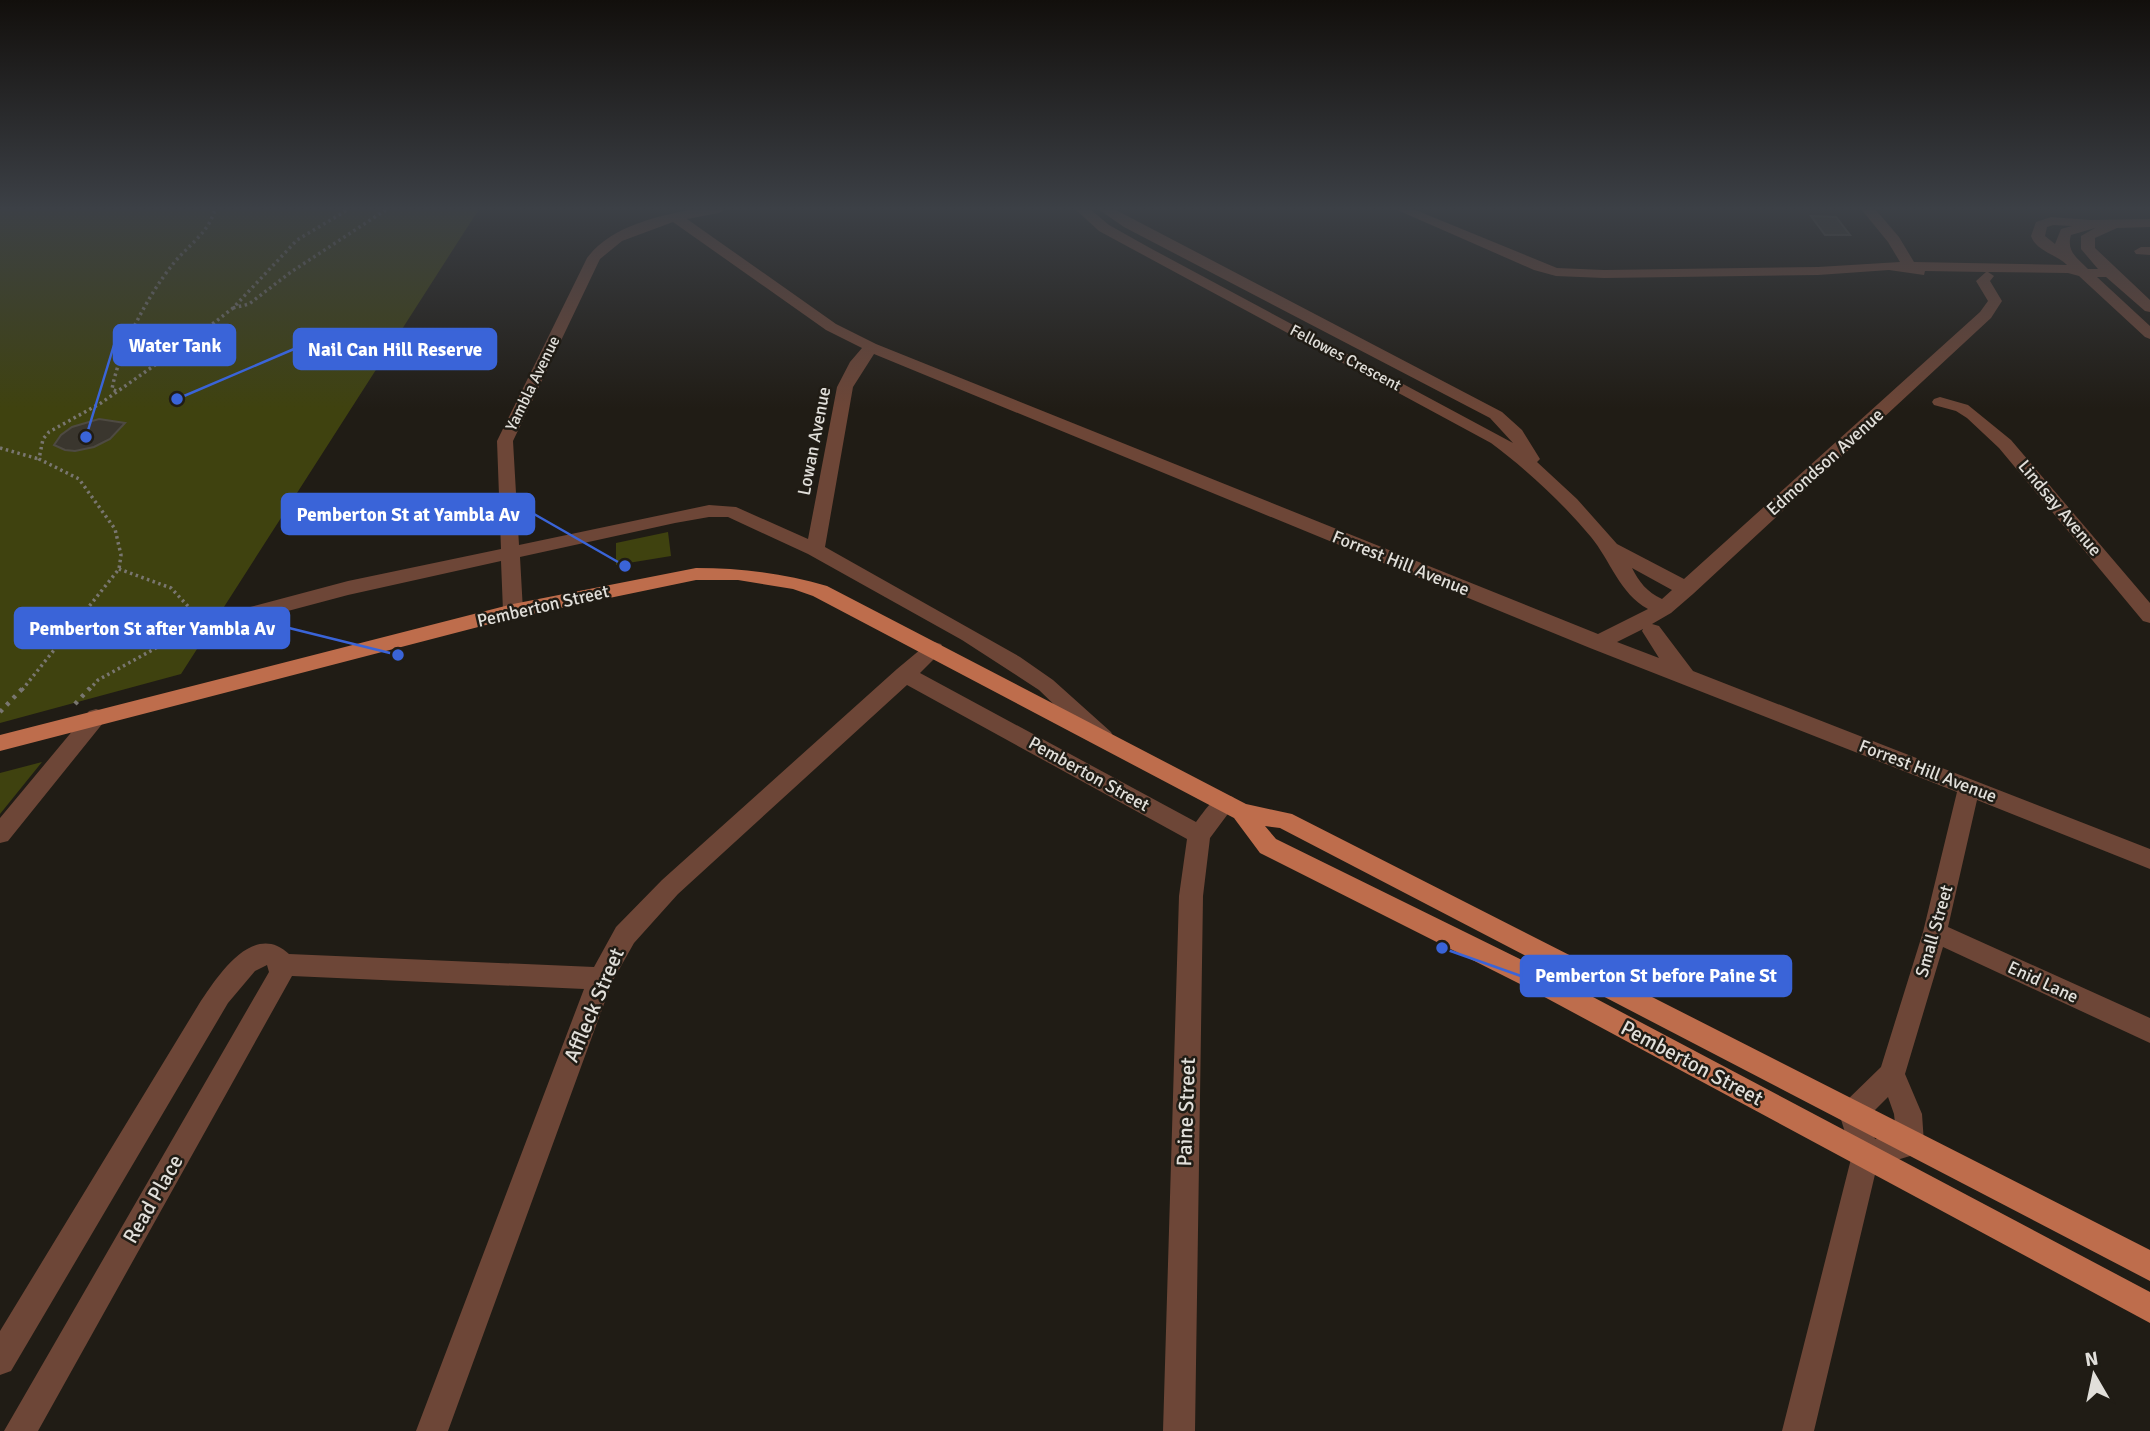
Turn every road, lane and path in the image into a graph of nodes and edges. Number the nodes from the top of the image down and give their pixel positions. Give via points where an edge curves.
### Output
1 (164, 276) edge
2 (263, 276) edge
3 (286, 276) edge
4 (586, 276) edge
5 (759, 276) edge
6 (1192, 276) edge
7 (1228, 276) edge
8 (1989, 276) edge
9 (2053, 276) edge
10 (2078, 276) edge
11 (2087, 276) edge
12 (2113, 276) edge
13 (233, 308) junction
14 (2150, 308) edge
15 (2150, 334) edge
16 (871, 347) junction
17 (117, 391) junction
18 (1940, 402) dead end
19 (0, 448) edge
20 (39, 459) junction
21 (1535, 467) junction
22 (1610, 548) junction
23 (814, 550) junction
24 (512, 554) junction
25 (119, 569) junction
26 (1686, 589) junction
27 (1664, 608) junction
28 (513, 611) junction
29 (2150, 617) edge
30 (235, 618) dead end
31 (1652, 631) junction
32 (1597, 643) junction
33 (934, 649) junction
34 (1637, 658) junction
35 (904, 674) junction
36 (1686, 677) junction
37 (0, 712) edge
38 (96, 717) junction
39 (60, 726) junction
40 (1103, 738) junction
41 (0, 743) edge
42 (1969, 787) junction
43 (1233, 808) junction
44 (0, 834) edge
45 (1199, 835) junction
46 (2150, 859) edge
47 (1935, 932) junction
48 (1544, 952) junction
49 (283, 965) junction
50 (601, 978) junction
51 (1533, 978) junction
52 (2150, 1031) edge
53 (1892, 1073) junction
54 (1853, 1113) junction
55 (1910, 1143) junction
56 (1866, 1155) junction
57 (2150, 1266) edge
58 (2150, 1308) edge
59 (0, 1360) edge
60 (20, 1431) edge
61 (432, 1431) edge
62 (1179, 1431) edge
63 (1798, 1431) edge

1 - 17 path via 114,373 112,388
2 - 13 path
3 - 13 path via 249,304
4 - 24 street, Yambla Avenue via 505,441
5 - 16 street, Forrest Hill Avenue via 831,327
6 - 21 street, Fellowes Crescent via 1484,431
7 - 21 street, Fellowes Crescent via 1496,415 1516,434
8 - 26 street, Edmondson Avenue via 2006,291 2010,301 2003,309 1986,315
9 - 10 street
11 - 15 street
12 - 14 street
13 - 17 path
16 - 23 street, Lowan Avenue via 845,387
16 - 32 street, Forrest Hill Avenue
17 - 20 path via 49,432
18 - 29 street, Lindsay Avenue via 1969,403
19 - 20 path
20 - 25 path via 79,479 115,529
21 - 22 street, Fellowes Crescent
22 - 26 street, Fellowes Crescent
22 - 27 street, Fellowes Crescent via 1635,591
23 - 24 street, Pemberton Street via 750,517 720,510
23 - 40 street, Pemberton Street via 1013,662 1046,685
24 - 28 street, Yambla Avenue
24 - 30 street, Pemberton Street via 348,588
25 - 37 path
25 - 39 path via 171,587 200,619 98,680
26 - 27 street, Edmondson Avenue
27 - 31 street, Edmondson Avenue
27 - 32 street, Edmondson Avenue
28 - 33 main road, Pemberton Street via 696,574 755,575 820,591
28 - 38 main road, Pemberton Street
31 - 34 street, Edmondson Avenue
31 - 36 street
32 - 34 street, Forrest Hill Avenue
33 - 35 street, Affleck Street
33 - 40 main road, Pemberton Street
34 - 36 street, Forrest Hill Avenue
35 - 45 street, Pemberton Street
35 - 50 street, Affleck Street via 644,912
36 - 42 street, Forrest Hill Avenue
38 - 39 main road, Pemberton Street
38 - 44 street
39 - 41 main road, Pemberton Street
40 - 43 main road, Pemberton Street
42 - 46 street, Forrest Hill Avenue
42 - 47 street, Small Street
43 - 45 street
43 - 48 main road, Pemberton Street via 1284,820
43 - 51 main road, Pemberton Street via 1268,846
45 - 62 street, Paine Street via 1191,896
47 - 52 street, Enid Lane
47 - 53 street, Small Street
48 - 51 main road
48 - 54 main road, Pemberton Street
49 - 50 street
49 - 59 street via 269,954 258,955 246,961 225,986
49 - 60 street, Read Place
50 - 61 street, Affleck Street
51 - 56 main road, Pemberton Street
53 - 54 street, Small Street
53 - 55 street via 1908,1114
54 - 55 main road, Pemberton Street
54 - 56 street
55 - 56 street
55 - 57 main road, Pemberton Street
56 - 58 main road, Pemberton Street
56 - 63 street

